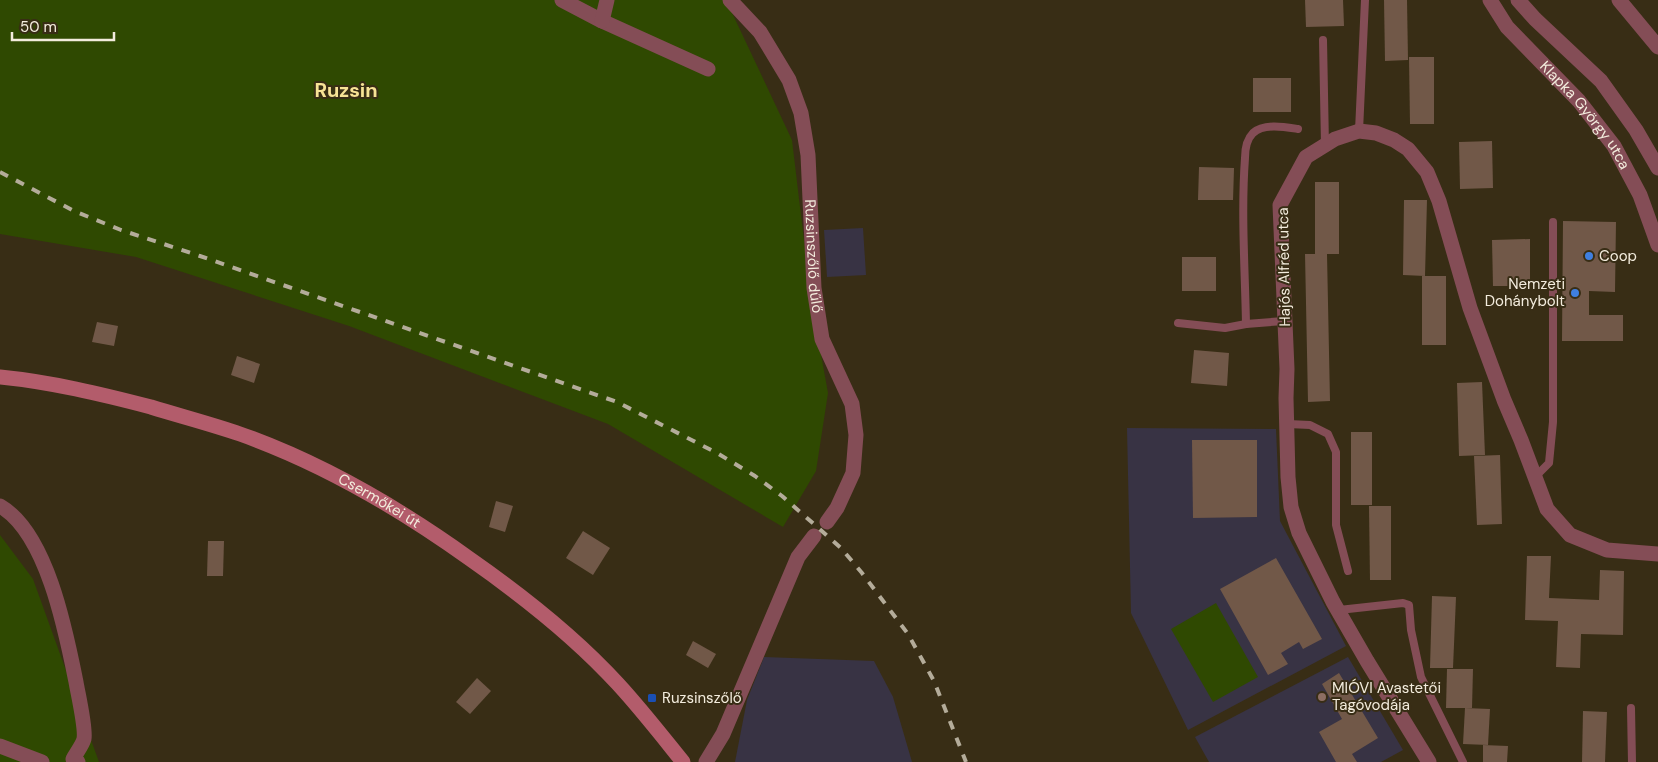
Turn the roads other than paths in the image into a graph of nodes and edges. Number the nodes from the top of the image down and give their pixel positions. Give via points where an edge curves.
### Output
1 (562, 0) edge
2 (607, 0) edge
3 (730, 0) edge
4 (1365, 0) edge
5 (1490, 0) edge
6 (1518, 0) edge
7 (1619, 0) edge
8 (602, 21) junction
9 (1323, 40) dead end
10 (1658, 47) edge
11 (708, 69) dead end
12 (1298, 129) dead end
13 (1359, 131) junction
14 (1324, 147) junction
15 (1658, 168) edge
16 (1553, 222) dead end
17 (1658, 245) edge
18 (1284, 321) junction
19 (1178, 323) dead end
20 (1246, 324) junction
21 (0, 377) edge
22 (1288, 424) junction
23 (1534, 476) junction
24 (0, 506) edge
25 (827, 522) dead end
26 (814, 536) dead end
27 (1658, 554) edge
28 (1348, 571) dead end
29 (1339, 610) junction
30 (1631, 708) dead end
31 (0, 746) edge
32 (73, 761) edge
33 (42, 762) edge
34 (683, 762) edge
35 (706, 762) edge
36 (1429, 762) edge
37 (1463, 762) edge
38 (1632, 762) edge

1 - 8 street
2 - 8 street
3 - 25 street, Ruzsinszőlő dűlő via 760,32 789,80 801,113 808,154 814,288 822,339 852,404 856,435 853,472
4 - 13 lane
5 - 17 street, Klapka György utca via 1507,27 1579,101 1614,146 1640,195
6 - 15 street, Klapka György utca via 1601,81
7 - 10 street
8 - 11 street
9 - 14 lane
12 - 20 lane via 1264,128 1254,132 1248,141 1244,199
13 - 14 street, Hajós Alfréd utca via 1335,139
13 - 23 street, Hajós Alfréd utca via 1394,140 1408,149 1426,172 1439,201 1470,308
14 - 18 street, Hajós Alfréd utca via 1306,157 1280,205
16 - 23 lane via 1553,422 1549,463
18 - 20 lane
18 - 22 street, Hajós Alfréd utca
19 - 20 lane via 1225,328
21 - 34 main road, Csermőkei út via 104,395 190,418 297,457 364,490 427,528 534,607 618,684
22 - 28 lane via 1310,425 1328,434 1336,452 1336,525
22 - 29 street, Hajós Alfréd utca via 1291,507 1299,533
23 - 27 street, Hajós Alfréd utca via 1547,509 1570,534 1607,550
24 - 32 street via 22,525 55,592 81,707 84,738
26 - 35 street via 798,558 723,734
29 - 36 street, Hajós Alfréd utca via 1366,661
29 - 37 lane via 1403,603 1409,606 1420,677
30 - 38 lane
31 - 33 street

